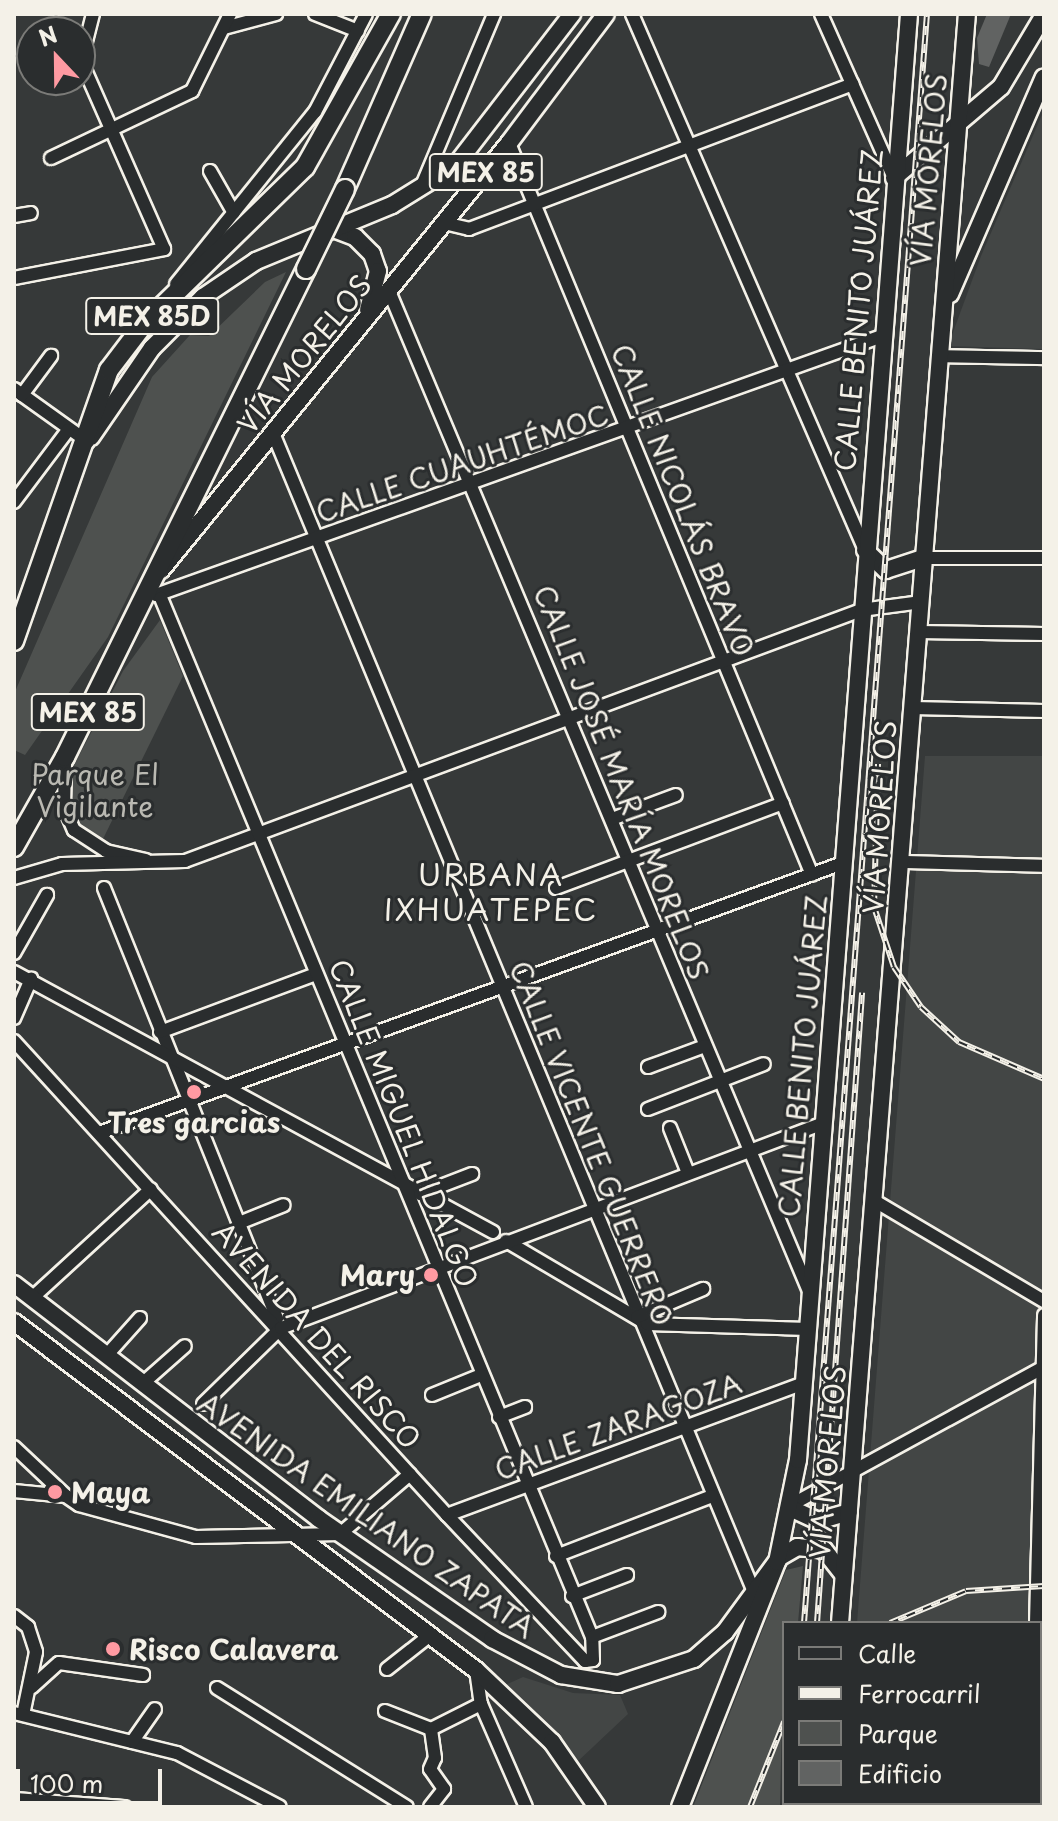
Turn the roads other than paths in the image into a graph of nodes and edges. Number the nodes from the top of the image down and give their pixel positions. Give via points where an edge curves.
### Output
1 (93, 14) edge
2 (230, 14) edge
3 (276, 14) edge
4 (315, 14) edge
5 (366, 14) edge
6 (391, 14) edge
7 (422, 14) edge
8 (494, 14) edge
9 (572, 14) edge
10 (606, 14) edge
11 (632, 14) edge
12 (821, 14) edge
13 (909, 14) edge
14 (967, 14) edge
15 (1044, 15) edge
16 (224, 28) junction
17 (358, 31) junction
18 (1044, 77) edge
19 (853, 84) junction
20 (957, 128) junction
21 (112, 129) junction
22 (509, 143) junction
23 (692, 146) junction
24 (51, 158) dead end
25 (210, 171) dead end
26 (894, 178) junction
27 (421, 189) junction
28 (535, 205) junction
29 (31, 213) dead end
30 (234, 213) junction
31 (14, 216) edge
32 (444, 223) junction
33 (331, 228) junction
34 (14, 278) edge
35 (389, 291) junction
36 (159, 309) junction
37 (943, 314) junction
38 (361, 326) junction
39 (882, 336) junction
40 (51, 356) dead end
41 (939, 356) junction
42 (1044, 358) edge
43 (789, 371) junction
44 (18, 392) edge
45 (68, 430) junction
46 (629, 430) junction
47 (273, 433) junction
48 (88, 442) junction
49 (475, 486) junction
50 (14, 502) edge
51 (316, 539) junction
52 (865, 550) junction
53 (924, 558) junction
54 (1044, 558) edge
55 (158, 574) junction
56 (155, 595) junction
57 (921, 602) junction
58 (861, 610) junction
59 (919, 632) junction
60 (1044, 634) edge
61 (15, 636) edge
62 (724, 662) junction
63 (913, 708) junction
64 (1044, 711) edge
65 (570, 720) junction
66 (65, 757) junction
67 (413, 777) junction
68 (676, 795) dead end
69 (783, 803) junction
70 (612, 819) junction
71 (261, 834) junction
72 (14, 847) edge
73 (629, 862) junction
74 (903, 862) junction
75 (161, 863) junction
76 (843, 863) junction
77 (1044, 866) edge
78 (812, 875) junction
79 (14, 878) edge
80 (104, 888) dead end
81 (556, 888) dead end
82 (47, 895) dead end
83 (657, 932) junction
84 (14, 953) edge
85 (14, 972) edge
86 (316, 974) junction
87 (31, 979) junction
88 (502, 987) junction
89 (14, 1018) edge
90 (160, 1032) junction
91 (14, 1041) edge
92 (345, 1046) junction
93 (705, 1046) junction
94 (168, 1053) junction
95 (764, 1064) dead end
96 (648, 1067) dead end
97 (720, 1082) junction
98 (229, 1087) junction
99 (189, 1102) junction
100 (648, 1109) dead end
101 (821, 1124) junction
102 (670, 1128) dead end
103 (99, 1133) junction
104 (748, 1150) junction
105 (688, 1173) junction
106 (472, 1174) dead end
107 (401, 1182) junction
108 (151, 1189) junction
109 (420, 1194) junction
110 (873, 1200) junction
111 (284, 1205) dead end
112 (594, 1209) junction
113 (239, 1223) junction
114 (493, 1232) dead end
115 (506, 1241) junction
116 (437, 1267) junction
117 (14, 1284) edge
118 (703, 1289) dead end
119 (809, 1291) junction
120 (32, 1298) junction
121 (1044, 1301) edge
122 (1044, 1315) edge
123 (637, 1317) junction
124 (140, 1318) dead end
125 (14, 1322) edge
126 (281, 1328) junction
127 (808, 1329) junction
128 (185, 1346) dead end
129 (106, 1356) junction
130 (1042, 1368) edge
131 (481, 1375) junction
132 (804, 1383) junction
133 (142, 1384) junction
134 (432, 1395) dead end
135 (203, 1404) dead end
136 (525, 1407) dead end
137 (499, 1417) junction
138 (684, 1428) junction
139 (14, 1447) edge
140 (410, 1474) junction
141 (853, 1475) junction
142 (528, 1485) junction
143 (14, 1491) edge
144 (66, 1496) junction
145 (712, 1496) junction
146 (790, 1507) junction
147 (308, 1511) junction
148 (849, 1512) junction
149 (447, 1515) junction
150 (289, 1533) junction
151 (340, 1534) junction
152 (556, 1556) junction
153 (777, 1562) junction
154 (627, 1575) dead end
155 (843, 1576) junction
156 (572, 1596) junction
157 (757, 1597) junction
158 (658, 1612) dead end
159 (14, 1616) edge
160 (840, 1621) edge
161 (1036, 1621) edge
162 (429, 1636) junction
163 (592, 1637) junction
164 (387, 1669) dead end
165 (476, 1670) junction
166 (143, 1675) dead end
167 (32, 1687) junction
168 (217, 1688) dead end
169 (481, 1704) junction
170 (155, 1709) dead end
171 (385, 1711) dead end
172 (19, 1714) edge
173 (431, 1729) junction
174 (132, 1742) junction
175 (22, 1802) edge
176 (125, 1807) edge
177 (280, 1807) edge
178 (407, 1807) edge
179 (430, 1807) edge
180 (526, 1807) edge
181 (597, 1807) edge
182 (680, 1807) edge

1 - 21 street via 81,61
2 - 16 street
3 - 16 street
4 - 17 street
5 - 17 street
6 - 36 highway, MEX 85D via 305,167
7 - 55 highway, bridge via 345,189
8 - 27 street
9 - 27 main road, MEX 85 via 472,151
10 - 22 main road, VÍA MORELOS / MEX 85
11 - 23 street
12 - 19 street
13 - 26 main road, CALLE BENITO JUÁREZ
14 - 20 main road, VÍA MORELOS
15 - 20 main road via 1001,87
16 - 21 street via 196,88
17 - 30 street via 315,112
18 - 37 main road
19 - 23 street
19 - 26 street
20 - 26 main road
20 - 37 main road, VÍA MORELOS
21 - 24 street
21 - 34 street via 164,249
22 - 28 street, CALLE NICOLÁS BRAVO
22 - 32 main road, VÍA MORELOS / MEX 85
23 - 28 street
23 - 43 street
25 - 30 street
26 - 39 main road, CALLE BENITO JUÁREZ
27 - 33 main road, MEX 85
28 - 32 street via 469,229
28 - 46 street, CALLE NICOLÁS BRAVO
29 - 31 street
30 - 36 street
32 - 35 main road, VÍA MORELOS / MEX 85
33 - 38 main road via 366,246 378,271
33 - 48 main road, MEX 85 via 256,261 203,297 152,348
35 - 38 main road, VÍA MORELOS / MEX 85
35 - 49 street, CALLE JOSÉ MARÍA MORELOS
36 - 48 highway, MEX 85D via 109,370 93,404
37 - 41 main road, VÍA MORELOS
38 - 47 main road, VÍA MORELOS / MEX 85
39 - 43 street, CALLE CUAUHTÉMOC
39 - 52 main road, CALLE BENITO JUÁREZ
40 - 44 street
41 - 42 street
41 - 53 main road, VÍA MORELOS
43 - 46 street, CALLE CUAUHTÉMOC
43 - 52 street
44 - 45 street
45 - 48 street
45 - 50 street
46 - 49 street, CALLE CUAUHTÉMOC
46 - 62 street, CALLE NICOLÁS BRAVO
47 - 51 street, CALLE VICENTE GUERRERO
47 - 55 main road, VÍA MORELOS / MEX 85
48 - 61 highway, MEX 85
49 - 51 street, CALLE CUAUHTÉMOC
49 - 65 street, CALLE JOSÉ MARÍA MORELOS
51 - 56 street, CALLE CUAUHTÉMOC
51 - 67 street, CALLE VICENTE GUERRERO
52 - 53 main road via 886,570
52 - 58 main road, CALLE BENITO JUÁREZ
53 - 54 street
53 - 57 main road, VÍA MORELOS
55 - 56 highway, MEX 85
56 - 66 highway, MEX 85
56 - 71 street, CALLE MIGUEL HIDALGO
57 - 58 street
57 - 59 main road, VÍA MORELOS
58 - 62 street
58 - 76 main road, CALLE BENITO JUÁREZ
59 - 60 street
59 - 63 main road, VÍA MORELOS
62 - 65 street
62 - 69 street, CALLE NICOLÁS BRAVO
63 - 64 street
63 - 74 main road, VÍA MORELOS
65 - 67 street
65 - 70 street, CALLE JOSÉ MARÍA MORELOS
66 - 72 highway, MEX 85
66 - 75 street via 64,807 80,837 106,851
67 - 71 street
67 - 88 street, CALLE VICENTE GUERRERO
68 - 70 street
69 - 73 street
69 - 78 street, CALLE NICOLÁS BRAVO
70 - 73 street, CALLE JOSÉ MARÍA MORELOS
71 - 75 street
71 - 86 street, CALLE MIGUEL HIDALGO
73 - 81 street
73 - 83 street, CALLE JOSÉ MARÍA MORELOS
74 - 77 street
74 - 110 main road, VÍA MORELOS
75 - 79 street via 62,864
76 - 78 street
76 - 101 main road, CALLE BENITO JUÁREZ
78 - 83 street
80 - 90 street
82 - 84 street
83 - 88 street
83 - 93 street, CALLE JOSÉ MARÍA MORELOS
85 - 87 street
86 - 90 street
86 - 92 street, CALLE MIGUEL HIDALGO
87 - 89 street
87 - 94 street
88 - 92 street
88 - 112 street, CALLE VICENTE GUERRERO
90 - 94 street
91 - 103 street, AVENIDA DEL RISCO
92 - 98 street
92 - 107 street, CALLE MIGUEL HIDALGO
93 - 96 street
93 - 97 street, CALLE JOSÉ MARÍA MORELOS
94 - 98 street
94 - 99 street
95 - 97 street
97 - 100 street
97 - 104 street, CALLE JOSÉ MARÍA MORELOS
98 - 99 street
98 - 107 street
99 - 103 street
99 - 113 street
101 - 104 street
101 - 119 main road, CALLE BENITO JUÁREZ
102 - 105 street
103 - 108 street, AVENIDA DEL RISCO
104 - 105 street
104 - 119 street, CALLE JOSÉ MARÍA MORELOS
105 - 112 street
106 - 109 street
107 - 109 street
107 - 116 street, CALLE MIGUEL HIDALGO
108 - 120 street
108 - 126 street, AVENIDA DEL RISCO
109 - 114 street
110 - 121 street
110 - 141 main road, VÍA MORELOS
111 - 113 street
112 - 115 street
112 - 123 street, CALLE VICENTE GUERRERO
113 - 126 street
115 - 116 street
115 - 123 street
116 - 126 street
116 - 131 street, CALLE MIGUEL HIDALGO
117 - 120 main road, AVENIDA EMILIANO ZAPATA
118 - 123 street
119 - 127 main road, CALLE BENITO JUÁREZ
120 - 129 main road, AVENIDA EMILIANO ZAPATA
122 - 130 street
123 - 127 street via 657,1326
123 - 138 street, CALLE VICENTE GUERRERO
124 - 129 street
125 - 150 main road, AVENIDA EMILIANO ZAPATA
126 - 135 street
126 - 140 street, AVENIDA DEL RISCO
127 - 132 main road, CALLE BENITO JUÁREZ
128 - 133 street
129 - 133 main road, AVENIDA EMILIANO ZAPATA
130 - 141 street
130 - 161 street
131 - 134 street
131 - 137 street, CALLE MIGUEL HIDALGO
132 - 138 street, CALLE ZARAGOZA
132 - 146 main road, CALLE BENITO JUÁREZ
133 - 147 main road, AVENIDA EMILIANO ZAPATA
136 - 137 street
137 - 142 street, CALLE MIGUEL HIDALGO
138 - 142 street, CALLE ZARAGOZA
138 - 145 street, CALLE VICENTE GUERRERO
139 - 144 street
140 - 149 street, AVENIDA DEL RISCO
140 - 151 street
141 - 146 street
141 - 148 main road, VÍA MORELOS
142 - 149 street, CALLE ZARAGOZA
142 - 152 street, CALLE MIGUEL HIDALGO
143 - 144 street
144 - 150 street via 196,1537
145 - 152 street
145 - 157 street, CALLE VICENTE GUERRERO
146 - 148 main road via 818,1521
146 - 153 main road, VÍA MORELOS
147 - 150 street
147 - 151 main road, AVENIDA EMILIANO ZAPATA
148 - 155 main road, VÍA MORELOS
149 - 163 street, AVENIDA DEL RISCO via 585,1661 595,1658
150 - 151 street
150 - 162 main road, AVENIDA EMILIANO ZAPATA
151 - 157 main road, AVENIDA EMILIANO ZAPATA via 492,1639 589,1683 641,1681 694,1659
152 - 156 street, CALLE MIGUEL HIDALGO
153 - 155 main road via 791,1549 817,1547 834,1557
153 - 157 main road, AVENIDA EMILIANO ZAPATA
154 - 156 street
155 - 160 main road, VÍA MORELOS
156 - 163 street, CALLE MIGUEL HIDALGO
157 - 182 main road
158 - 163 street
159 - 167 street via 28,1627 36,1652
162 - 164 street
162 - 165 main road, AVENIDA EMILIANO ZAPATA
165 - 169 street
165 - 181 main road, AVENIDA EMILIANO ZAPATA via 552,1742
166 - 167 street via 59,1663
167 - 172 street
168 - 178 street
169 - 173 street
169 - 180 street
170 - 174 street
171 - 173 street
172 - 174 street
173 - 179 street via 435,1758 430,1769 444,1789
174 - 177 street via 177,1753
175 - 176 street

